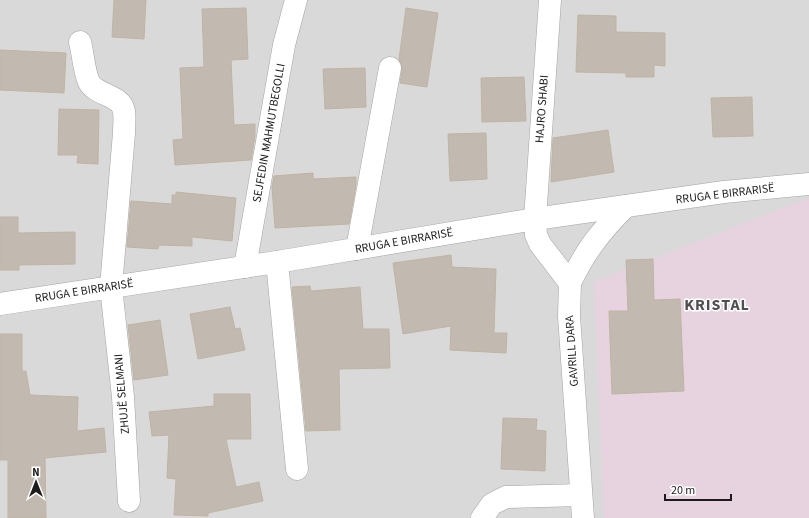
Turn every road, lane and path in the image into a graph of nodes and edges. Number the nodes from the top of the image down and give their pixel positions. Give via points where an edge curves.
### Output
1 (296, 0) edge
2 (550, 0) edge
3 (80, 42) dead end
4 (390, 68) dead end
5 (809, 184) edge
6 (626, 206) junction
7 (535, 219) junction
8 (357, 249) junction
9 (277, 262) junction
10 (245, 267) junction
11 (570, 283) junction
12 (112, 287) junction
13 (0, 304) edge
14 (297, 469) dead end
15 (581, 495) junction
16 (129, 501) dead end
17 (482, 518) edge
18 (583, 518) edge

1 - 10 street, SEJFEDIN MAHMUTBEGOLLI via 284,45
2 - 7 street, HAJRO SHABI
3 - 12 street, ZHUJË SELMANI via 89,82 114,98 124,110
4 - 8 street
5 - 6 street, RRUGA E BIRRARISË via 724,192
6 - 7 street, RRUGA E BIRRARISË
6 - 11 street via 600,233 582,259
7 - 8 street, RRUGA E BIRRARISË
7 - 11 street via 536,235 540,244
8 - 9 street, RRUGA E BIRRARISË
9 - 10 street, RRUGA E BIRRARISË
9 - 14 street
10 - 12 street, RRUGA E BIRRARISË
11 - 15 street, GAVRILL DARA via 569,316
12 - 13 street, RRUGA E BIRRARISË
12 - 16 street, ZHUJË SELMANI via 123,397
15 - 17 street via 506,496 492,504
15 - 18 street, GAVRILL DARA

